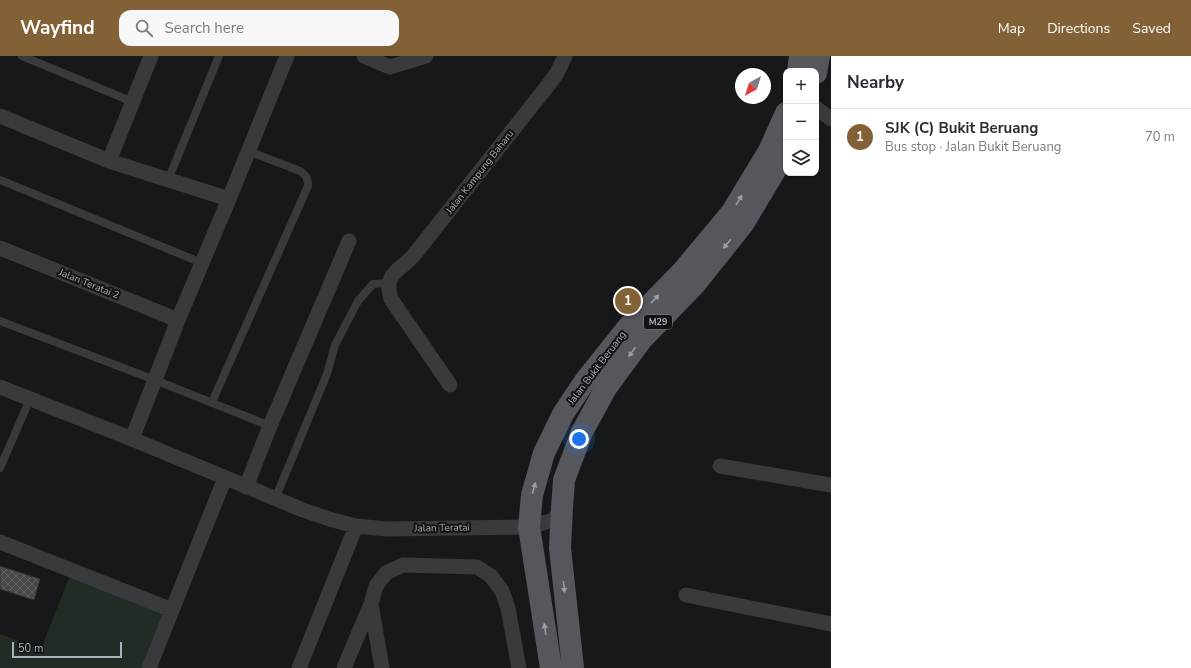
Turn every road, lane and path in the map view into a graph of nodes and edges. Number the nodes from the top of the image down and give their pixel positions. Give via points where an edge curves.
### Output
1 (22, 56) edge
2 (151, 56) edge
3 (219, 56) edge
4 (287, 56) edge
5 (366, 56) edge
6 (426, 56) edge
7 (565, 56) edge
8 (800, 56) edge
9 (819, 56) edge
10 (798, 68) edge
11 (817, 68) edge
12 (133, 102) junction
13 (819, 110) edge
14 (0, 116) edge
15 (831, 119) edge
16 (783, 121) edge
17 (248, 152) junction
18 (783, 157) edge
19 (109, 160) junction
20 (0, 180) edge
21 (168, 180) junction
22 (229, 199) junction
23 (349, 241) dead end
24 (0, 248) edge
25 (202, 263) junction
26 (388, 283) junction
27 (178, 320) junction
28 (0, 321) edge
29 (155, 380) junction
30 (450, 385) dead end
31 (0, 387) edge
32 (30, 399) junction
33 (212, 402) junction
34 (270, 426) junction
35 (132, 439) junction
36 (720, 466) dead end
37 (0, 468) edge
38 (225, 478) junction
39 (831, 485) edge
40 (246, 487) junction
41 (275, 499) junction
42 (562, 508) junction
43 (356, 526) junction
44 (528, 527) junction
45 (0, 542) edge
46 (560, 548) junction
47 (686, 595) dead end
48 (371, 604) junction
49 (172, 610) junction
50 (831, 624) edge
51 (149, 668) edge
52 (299, 668) edge
53 (344, 668) edge
54 (382, 668) edge
55 (519, 668) edge
56 (551, 668) edge
57 (573, 668) edge

1 - 12 lane
2 - 12 street
3 - 21 lane
4 - 17 street
5 - 6 street via 390,67
7 - 26 street, Jalan Kampung Baharu via 549,84 414,255 393,274
8 - 10 main road
9 - 11 main road
12 - 19 street
13 - 15 street
14 - 19 street
44 -> 16 main road, Jalan Bukit Beruang / M29 via 532,495 544,453 563,414 585,381 628,327 682,272 732,212 769,151
17 - 22 street
17 - 33 lane via 300,171 306,176 308,186
18 -> 42 main road, Jalan Bukit Beruang / M29 via 744,224 696,283 642,339 606,388 582,432 564,480
19 - 21 street
20 - 25 lane
21 - 22 street
22 - 25 street
23 - 34 street
24 - 27 street, Jalan Teratai 2
25 - 27 street
26 - 30 street via 390,299
26 - 41 lane via 373,284 358,301 335,345 327,374
27 - 29 street
28 - 29 lane
29 - 33 lane
29 - 35 street
31 - 32 street, Jalan Teratai
32 - 35 street, Jalan Teratai
32 - 37 lane
33 - 34 lane
34 - 40 street
35 - 38 street, Jalan Teratai
36 - 39 street
38 - 40 street, Jalan Teratai
38 - 49 street
40 - 41 street, Jalan Teratai
41 - 43 street, Jalan Teratai
42 - 44 street via 553,520
42 - 46 main road, Jalan Bukit Beruang / M29
43 - 44 street, Jalan Teratai via 387,529
43 - 52 street
44 - 46 street via 549,533
56 -> 44 main road, Jalan Bukit Beruang / M29
45 - 49 street
46 -> 57 main road, Jalan Bukit Beruang / M29
47 - 50 street
48 - 53 street
48 - 54 street
48 - 55 street via 376,586 386,573 403,565 477,566 490,576 502,591 508,608
49 - 51 street

